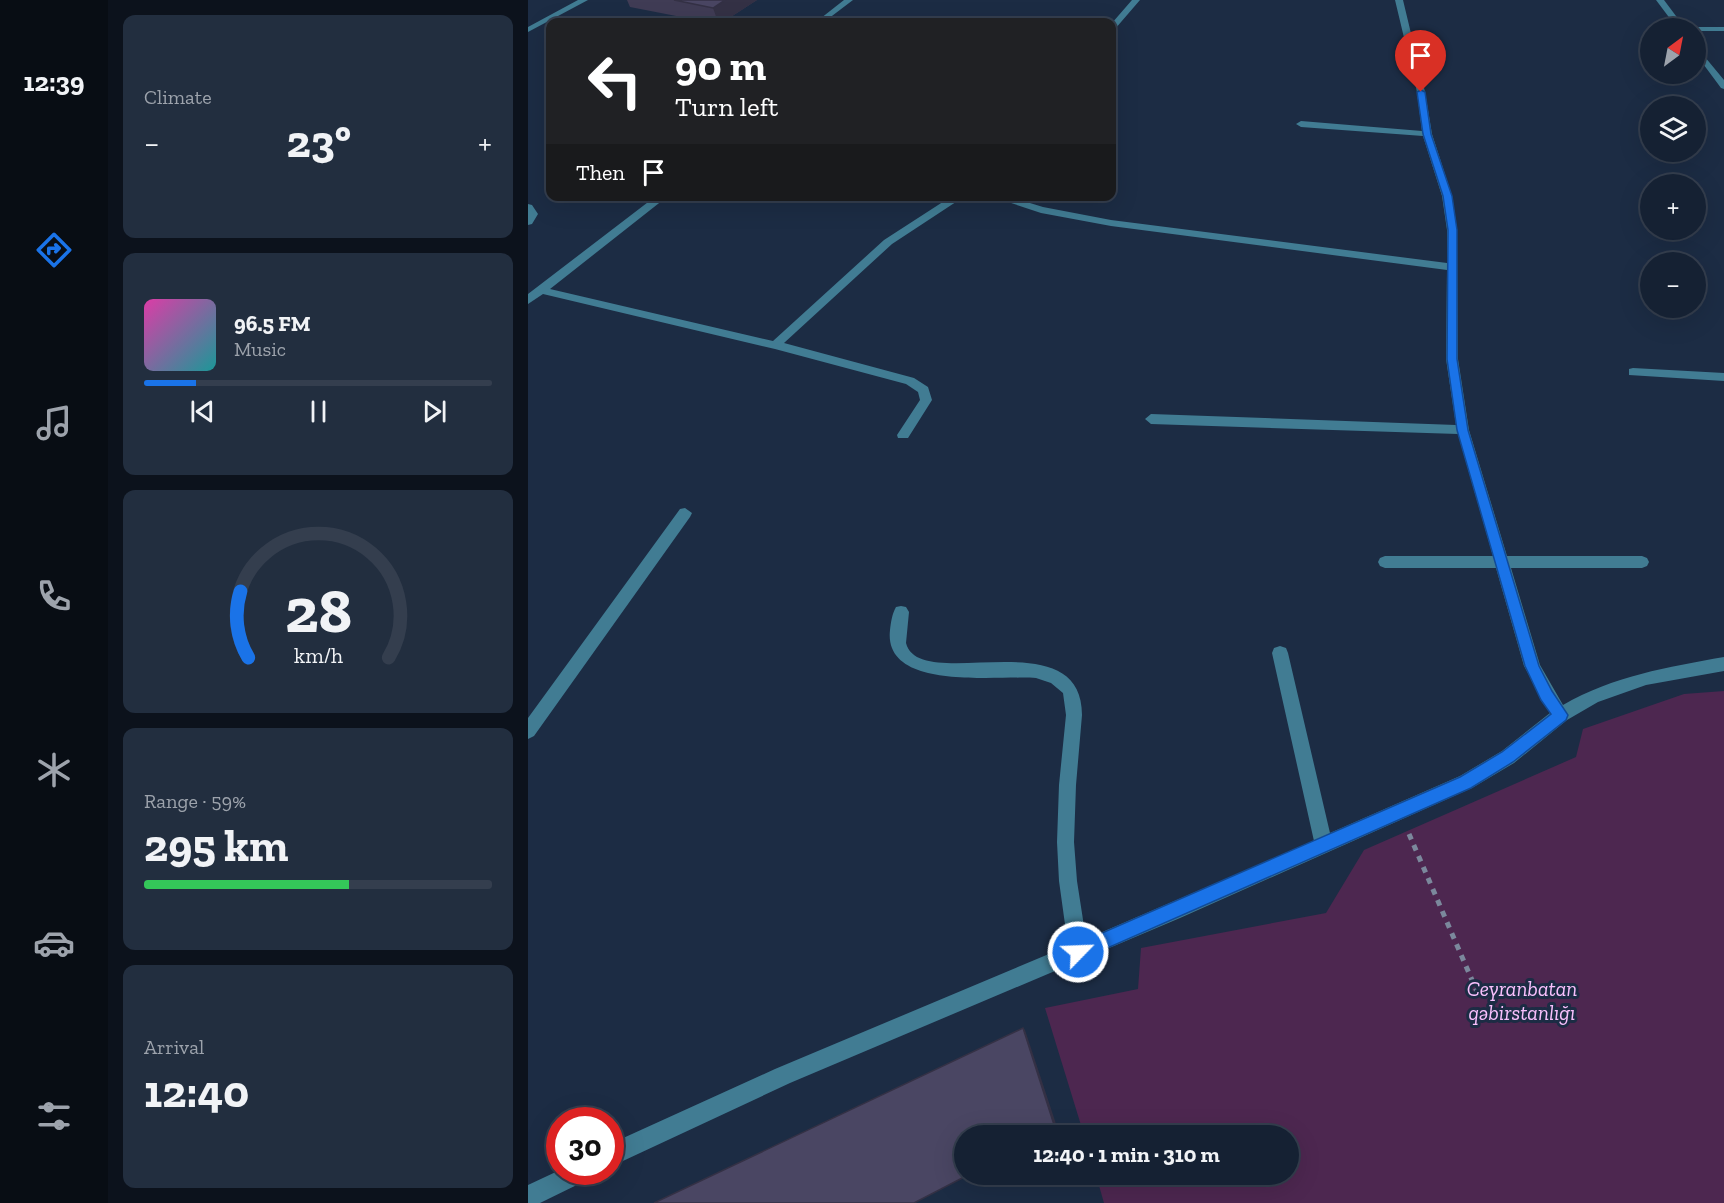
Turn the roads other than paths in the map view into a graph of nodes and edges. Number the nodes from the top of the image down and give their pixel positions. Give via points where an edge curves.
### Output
1 (584, 0) edge
2 (849, 0) edge
3 (1136, 0) edge
4 (1400, 0) edge
5 (1660, 0) edge
6 (550, 18) edge
7 (825, 18) edge
8 (1674, 18) edge
9 (546, 20) edge
10 (1116, 22) edge
11 (1706, 29) edge
12 (1724, 29) edge
13 (528, 30) edge
14 (1706, 62) edge
15 (1724, 86) edge
16 (1300, 124) dead end
17 (1427, 134) junction
18 (657, 201) edge
19 (952, 201) edge
20 (1011, 201) edge
21 (528, 207) edge
22 (528, 222) edge
23 (1452, 267) junction
24 (541, 290) junction
25 (528, 300) edge
26 (775, 345) junction
27 (1633, 372) dead end
28 (1724, 377) edge
29 (1151, 419) dead end
30 (1462, 430) junction
31 (903, 435) dead end
32 (685, 513) dead end
33 (1385, 562) dead end
34 (1501, 562) junction
35 (1642, 562) dead end
36 (901, 612) dead end
37 (1280, 652) dead end
38 (1724, 664) edge
39 (1561, 715) junction
40 (528, 731) edge
41 (1324, 845) junction
42 (1078, 952) junction
43 (624, 1149) edge
44 (552, 1185) edge
45 (528, 1197) edge

1 - 6 street
2 - 7 street
3 - 10 street
4 - 17 street
5 - 8 street
9 - 13 street
11 - 12 street
14 - 15 street
16 - 17 street
17 - 23 street via 1447,196
18 - 24 street
19 - 26 street via 888,242
20 - 23 street via 1111,223
21 - 22 street via 533,214
23 - 30 street via 1452,359
24 - 25 street
24 - 26 street
26 - 31 street via 910,381 924,390 926,400
27 - 28 street
29 - 30 street
30 - 34 street
32 - 40 street
33 - 34 street
34 - 35 street
34 - 39 street via 1532,666
36 - 42 street via 897,639 900,652 912,664 1039,672 1057,677 1069,688 1074,709 1066,858
37 - 41 street
38 - 39 street via 1625,684 1593,696
39 - 41 street via 1466,782
41 - 42 street
42 - 43 street via 861,1042
44 - 45 street

